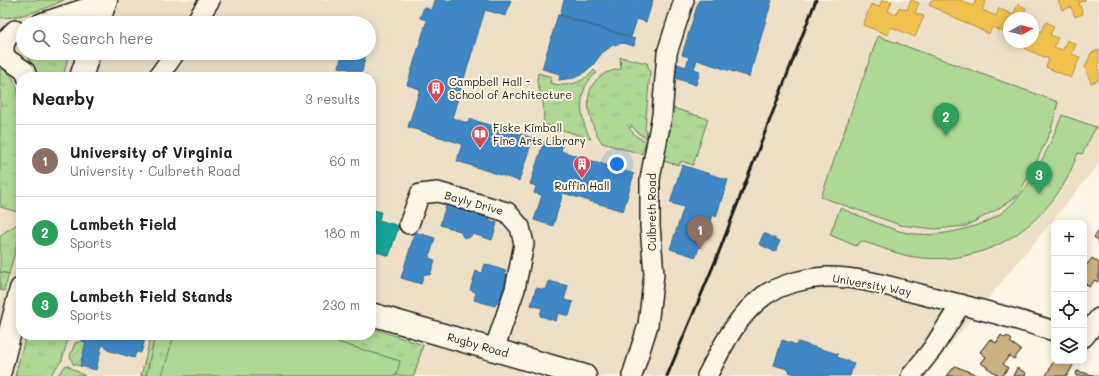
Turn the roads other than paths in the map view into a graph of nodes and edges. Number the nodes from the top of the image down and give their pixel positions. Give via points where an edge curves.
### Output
1 (210, 0) edge
2 (684, 0) edge
3 (105, 1) edge
4 (61, 16) edge
5 (100, 16) edge
6 (200, 16) edge
7 (13, 30) edge
8 (3, 55) edge
9 (87, 60) edge
10 (170, 60) edge
11 (25, 72) edge
12 (83, 72) edge
13 (162, 72) edge
14 (410, 224) dead end
15 (961, 304) junction
16 (16, 309) edge
17 (376, 315) edge
18 (1099, 318) edge
19 (1051, 330) edge
20 (1087, 333) edge
21 (1087, 341) edge
22 (1099, 344) edge
23 (494, 350) junction
24 (0, 371) edge
25 (585, 376) edge
26 (632, 376) edge
27 (708, 376) edge
28 (911, 376) edge

1 - 6 street
2 - 26 street, Culbreth Road via 667,53 662,115 650,179 654,274 648,325
3 - 4 street
3 - 5 main road
7 - 8 street via 7,38
8 - 11 street
9 - 12 main road
10 - 13 street
14 - 23 street, Bayly Drive via 420,194 438,192 507,212 520,227 524,244 515,289
15 - 19 street, University Way
15 - 27 street, University Way via 847,278 827,277 801,281 765,295 748,311 734,328
15 - 28 street via 933,348
16 - 24 main road
17 - 23 main road, Rugby Road
18 - 20 street
21 - 22 street
23 - 25 main road, Rugby Road

